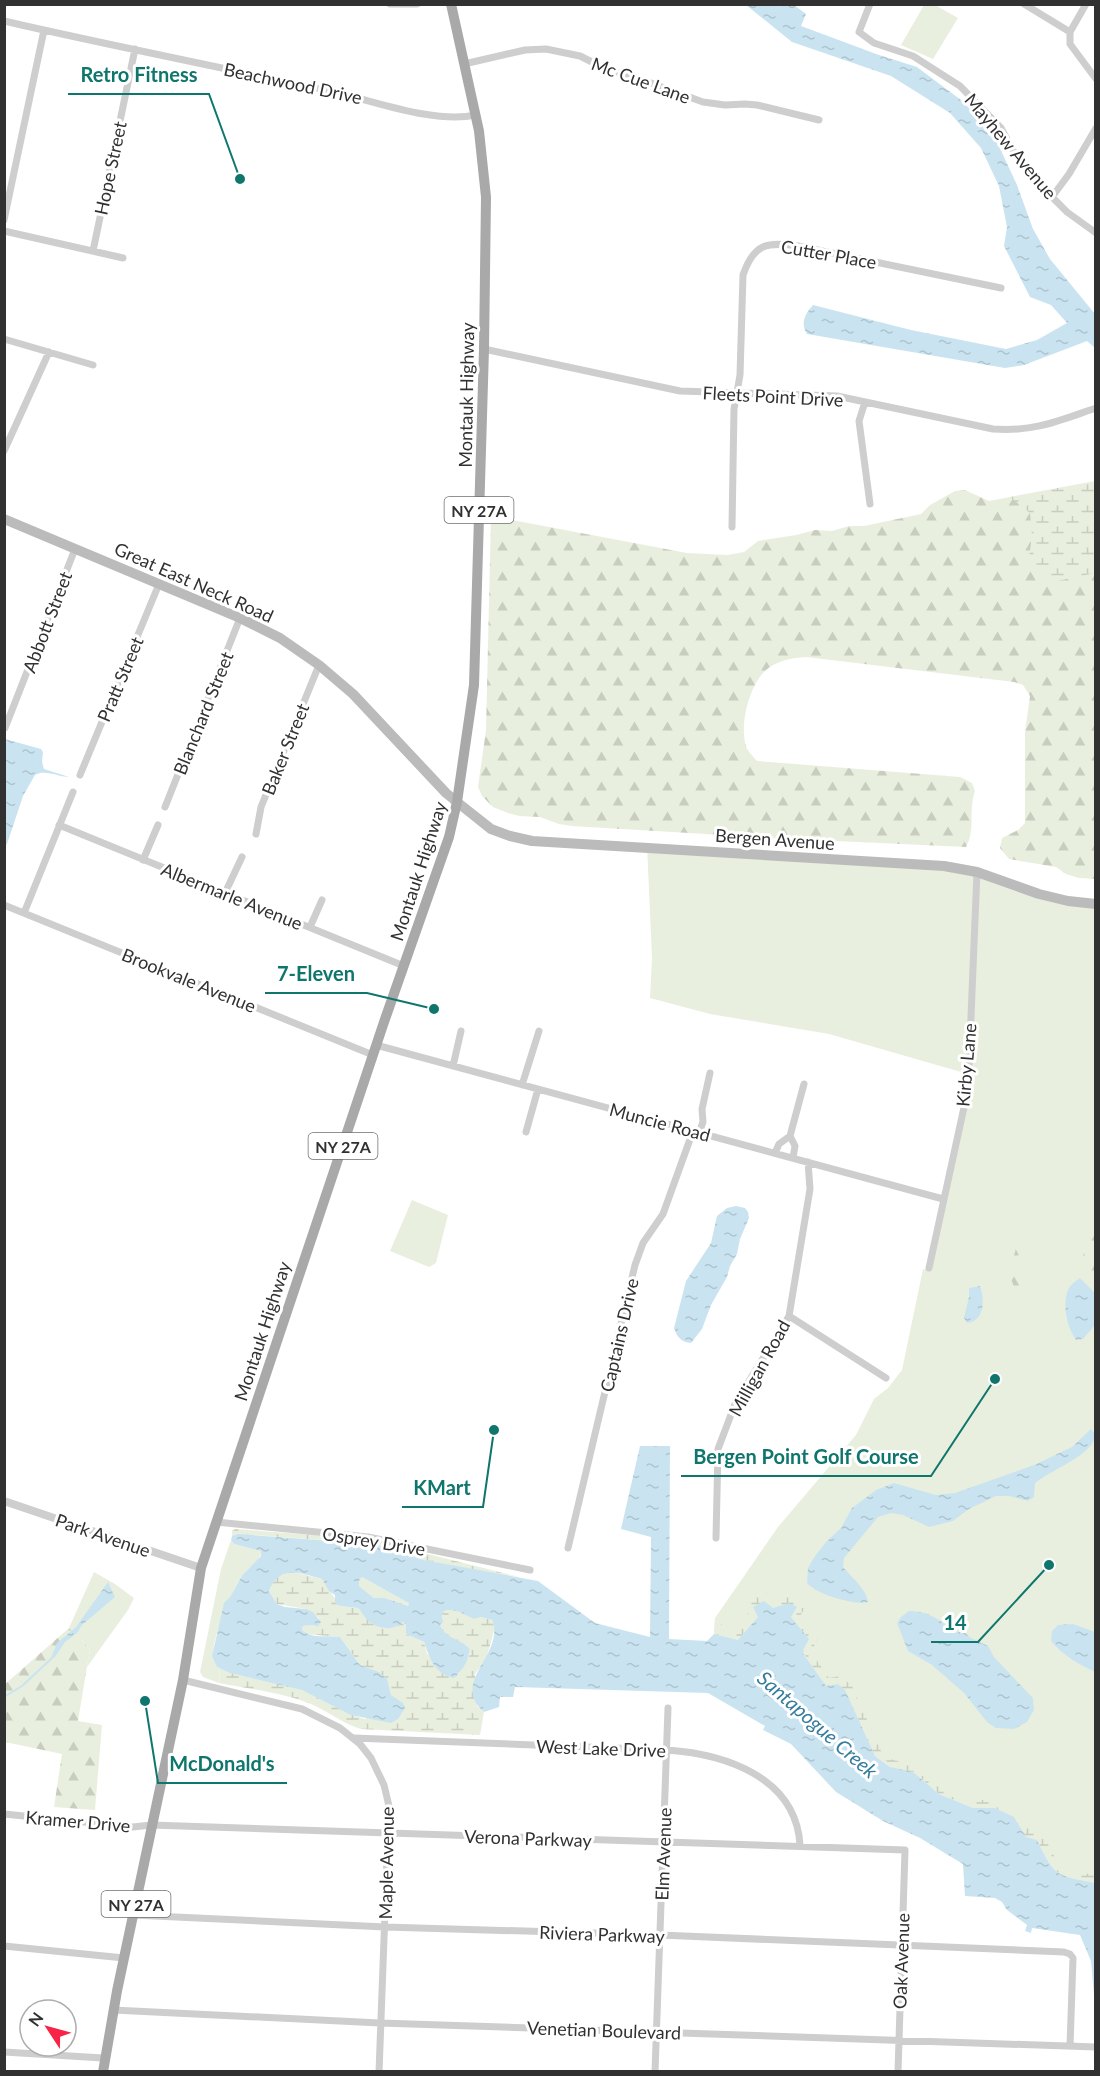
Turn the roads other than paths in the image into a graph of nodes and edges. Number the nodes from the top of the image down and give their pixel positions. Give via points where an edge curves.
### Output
1 (390, 4) edge
2 (417, 4) edge
3 (451, 4) edge
4 (870, 4) edge
5 (1024, 4) edge
6 (1086, 4) edge
7 (4, 21) edge
8 (44, 30) junction
9 (1070, 32) junction
10 (135, 49) junction
11 (464, 64) junction
12 (1095, 79) edge
13 (476, 115) junction
14 (819, 120) dead end
15 (1095, 128) edge
16 (1052, 197) junction
17 (4, 220) edge
18 (4, 231) edge
19 (1095, 233) edge
20 (93, 251) junction
21 (123, 258) dead end
22 (1001, 288) dead end
23 (4, 339) edge
24 (484, 349) junction
25 (49, 351) junction
26 (93, 365) dead end
27 (737, 393) junction
28 (865, 402) junction
29 (1095, 408) edge
30 (4, 451) edge
31 (870, 504) dead end
32 (4, 519) edge
33 (732, 527) dead end
34 (75, 549) junction
35 (159, 584) junction
36 (240, 618) junction
37 (320, 665) junction
38 (5, 728) edge
39 (80, 775) dead end
40 (73, 792) dead end
41 (457, 802) junction
42 (165, 807) dead end
43 (59, 825) junction
44 (158, 825) dead end
45 (256, 834) dead end
46 (242, 857) dead end
47 (143, 860) junction
48 (977, 872) junction
49 (225, 893) junction
50 (322, 900) dead end
51 (1095, 904) edge
52 (4, 905) edge
53 (24, 913) junction
54 (310, 927) junction
55 (404, 966) junction
56 (461, 1031) dead end
57 (539, 1031) dead end
58 (375, 1050) junction
59 (453, 1066) junction
60 (710, 1073) dead end
61 (522, 1084) junction
62 (804, 1084) dead end
63 (538, 1089) junction
64 (526, 1132) dead end
65 (696, 1132) junction
66 (790, 1136) junction
67 (775, 1153) junction
68 (793, 1158) junction
69 (808, 1162) junction
70 (943, 1199) junction
71 (928, 1268) dead end
72 (789, 1316) junction
73 (886, 1378) dead end
74 (4, 1501) edge
75 (216, 1522) junction
76 (716, 1538) dead end
77 (568, 1548) dead end
78 (201, 1568) junction
79 (530, 1570) dead end
80 (183, 1680) junction
81 (668, 1708) dead end
82 (354, 1738) junction
83 (667, 1750) junction
84 (4, 1814) edge
85 (151, 1825) junction
86 (388, 1833) junction
87 (664, 1843) junction
88 (800, 1845) junction
89 (905, 1850) joint
90 (133, 1915) junction
91 (385, 1928) junction
92 (660, 1935) junction
93 (4, 1946) edge
94 (902, 1946) junction
95 (124, 1958) junction
96 (113, 2010) junction
97 (380, 2023) junction
98 (657, 2032) junction
99 (899, 2039) junction
100 (1070, 2046) junction
101 (1095, 2047) edge
102 (4, 2052) edge
103 (104, 2058) junction
104 (103, 2072) edge
105 (379, 2072) edge
106 (656, 2072) edge
107 (898, 2072) edge

1 - 2 street
3 - 11 main road, NY 27A
4 - 16 street, Mayhew Avenue via 860,32 874,43 913,56 960,86 1001,128 1020,163
5 - 9 street
6 - 9 street
7 - 8 street, Beachwood Drive
8 - 10 street, Beachwood Drive
8 - 17 street
9 - 12 street via 1070,44
10 - 13 street, Beachwood Drive via 427,114 460,118
10 - 20 street, Hope Street
11 - 13 main road, NY 27A
11 - 14 street, Mc Cue Lane via 546,49 580,56 606,69 703,102 757,105
13 - 24 main road, Montauk Highway / NY 27A via 486,197
15 - 16 street
16 - 19 street, Mayhew Avenue
18 - 20 street
20 - 21 street
22 - 27 street, Cutter Place via 798,246 774,243 758,249 743,275
23 - 25 street
24 - 27 street, Fleets Point Drive via 680,391
24 - 41 main road, Montauk Highway / NY 27A via 474,685
25 - 26 street
25 - 30 street
27 - 28 street, Fleets Point Drive via 837,396
27 - 33 street, Cutter Place
28 - 29 street, Fleets Point Drive via 968,425 1016,431 1038,428
28 - 31 street via 860,422
32 - 34 main road, Great East Neck Road
34 - 35 main road, Great East Neck Road
34 - 38 street, Abbott Street
35 - 36 main road, Great East Neck Road
35 - 39 street, Pratt Street
36 - 37 main road, Great East Neck Road via 280,638
36 - 42 street, Blanchard Street
37 - 41 main road, Great East Neck Road
37 - 45 street, Baker Street via 261,807
40 - 43 street
41 - 48 main road, Bergen Avenue via 491,829 532,841 944,866
41 - 55 main road, Montauk Highway / NY 27A via 449,837
43 - 47 street, Albermarle Avenue
43 - 53 street
44 - 47 street
46 - 49 street
47 - 49 street, Albermarle Avenue
48 - 51 main road, Bergen Avenue via 1039,894
48 - 70 street, Kirby Lane via 968,1089
49 - 54 street, Albermarle Avenue
50 - 54 street
52 - 53 street, Brookvale Avenue
53 - 58 street, Brookvale Avenue
54 - 55 street, Albermarle Avenue
55 - 58 main road, Montauk Highway / NY 27A
56 - 59 street
57 - 61 street
58 - 59 street, Muncie Road
58 - 75 main road, Montauk Highway / NY 27A
59 - 61 street, Muncie Road
60 - 65 street, Captains Drive via 703,1122
61 - 63 street, Muncie Road
62 - 66 street
63 - 64 street
63 - 65 street, Muncie Road
65 - 67 street, Muncie Road
65 - 77 street, Captains Drive via 663,1214 643,1243 635,1265
66 - 67 street
66 - 68 street via 795,1146
67 - 68 street, Muncie Road
68 - 69 street, Muncie Road
69 - 70 street, Muncie Road
69 - 72 street, Milligan Road via 810,1189
70 - 71 street, Kirby Lane
72 - 73 street
72 - 76 street, Milligan Road via 735,1404 718,1449
74 - 78 street, Park Avenue
75 - 78 main road, Montauk Highway / NY 27A
75 - 79 street, Osprey Drive via 368,1537
78 - 80 main road, NY 27A
80 - 82 street, Maple Avenue via 312,1713
80 - 85 main road, NY 27A
81 - 83 street, Elm Avenue
82 - 83 street, West Lake Drive
82 - 86 street, Maple Avenue via 384,1785
83 - 87 street, Elm Avenue
83 - 88 street, West Lake Drive via 715,1756 761,1779 788,1804
84 - 85 street, Kramer Drive via 133,1827
85 - 86 street, Verona Parkway
85 - 90 main road, NY 27A
86 - 87 street, Verona Parkway
86 - 91 street, Maple Avenue
87 - 88 street, Verona Parkway
87 - 92 street, Elm Avenue
88 - 89 street, Verona Parkway
89 - 94 street, Oak Avenue
90 - 91 street, Riviera Parkway
90 - 95 main road, NY 27A
91 - 92 street, Riviera Parkway
91 - 97 street, Maple Avenue
92 - 94 street, Riviera Parkway
92 - 98 street, Elm Avenue
93 - 95 street
94 - 99 street, Oak Avenue
94 - 100 street, Riviera Parkway via 1070,1954
95 - 96 main road, NY 27A
96 - 97 street, Venetian Boulevard
96 - 103 main road, NY 27A
97 - 98 street, Venetian Boulevard
97 - 105 street, Maple Avenue
98 - 99 street, Venetian Boulevard
98 - 106 street, Elm Avenue
99 - 100 street, Venetian Boulevard
99 - 107 street, Oak Avenue
100 - 101 street, Venetian Boulevard
102 - 103 street
103 - 104 main road, NY 27A

